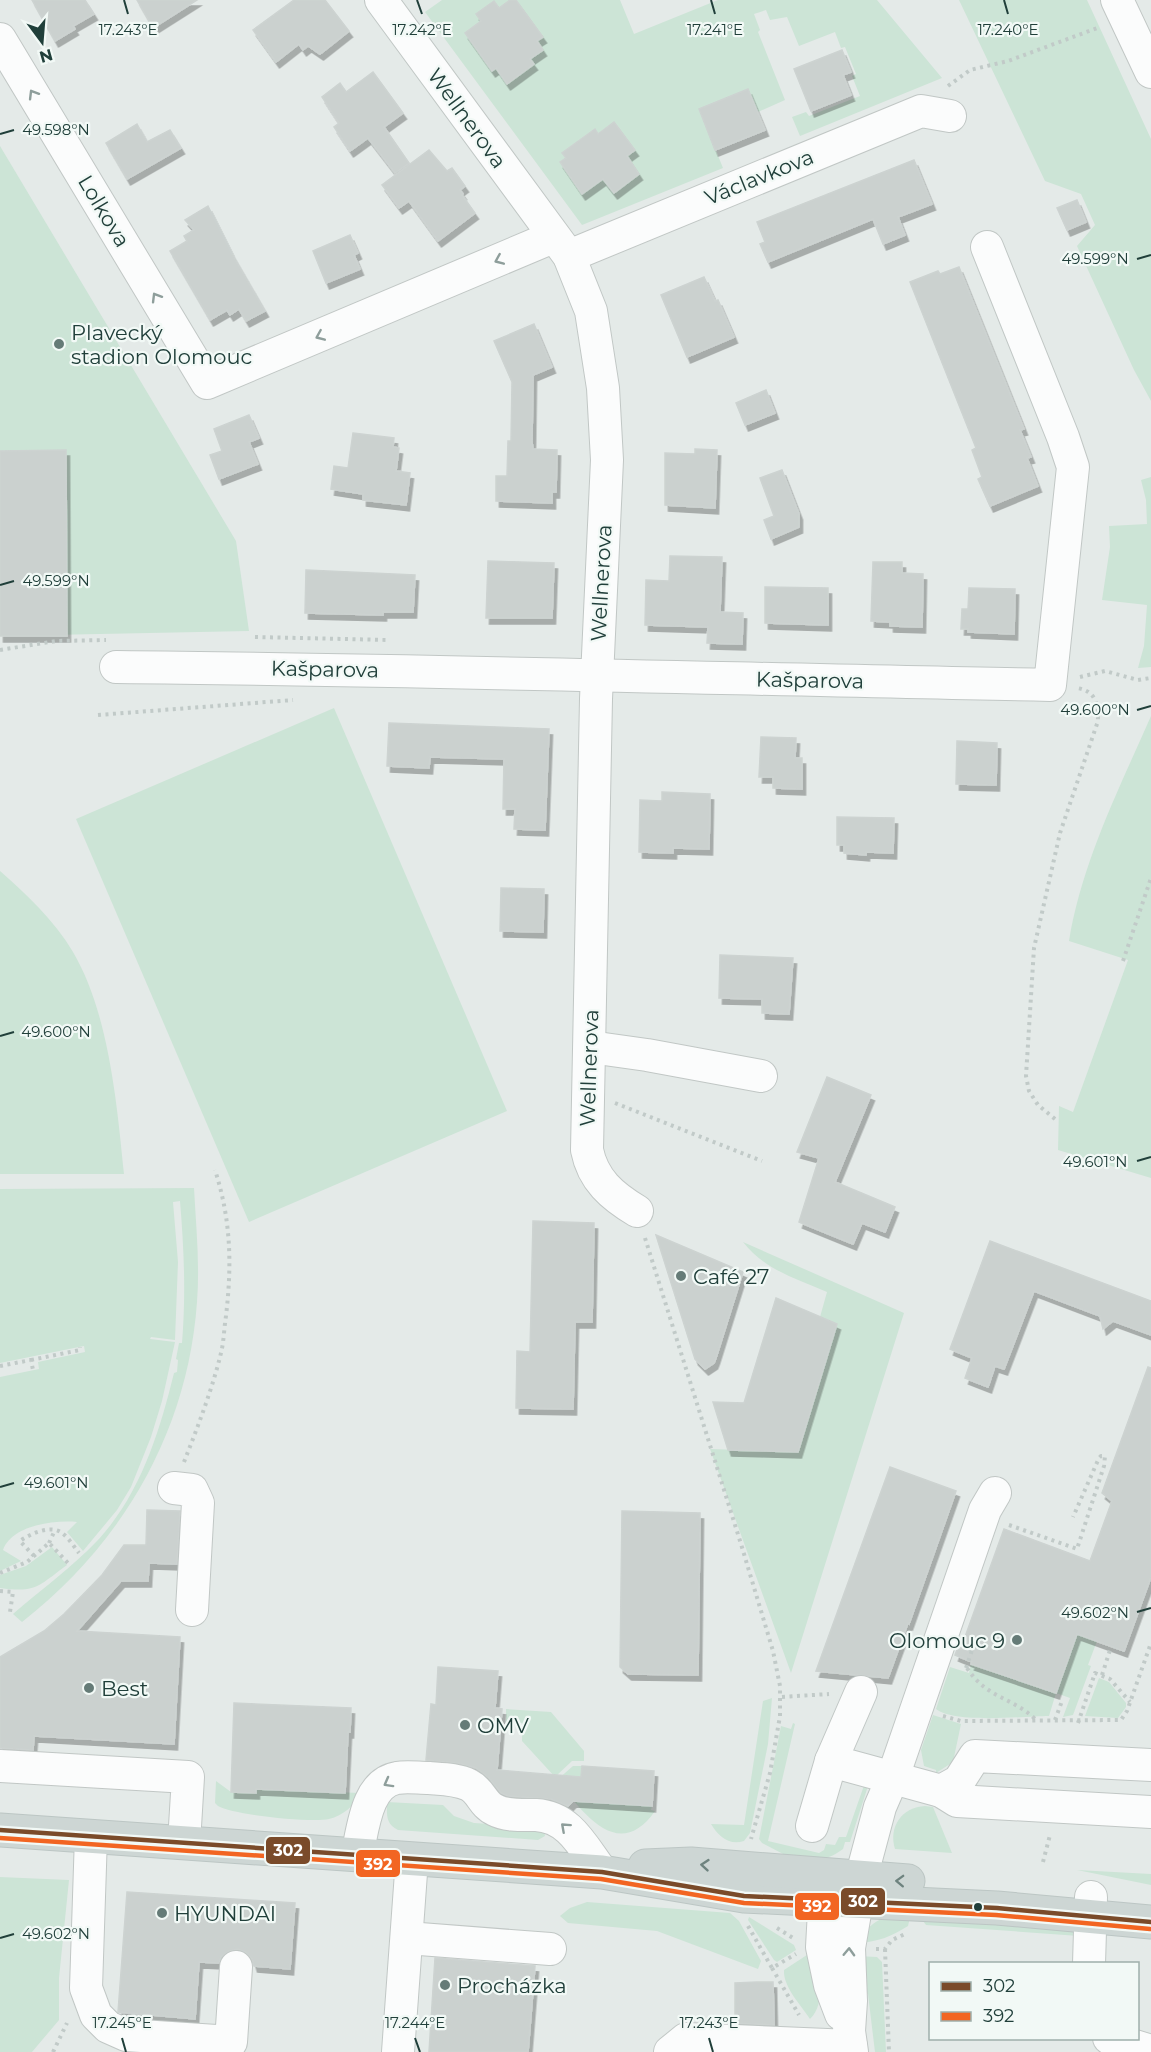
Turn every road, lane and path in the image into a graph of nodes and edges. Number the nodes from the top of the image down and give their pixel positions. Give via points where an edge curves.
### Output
1 (390, 3) edge
2 (1121, 9) edge
3 (0, 39) edge
4 (1151, 72) edge
5 (936, 114) joint
6 (561, 247) junction
7 (987, 247) dead end
8 (207, 383) joint
9 (116, 667) dead end
10 (597, 676) junction
11 (1151, 678) edge
12 (1050, 685) junction
13 (301, 700) dead end
14 (98, 715) dead end
15 (1151, 878) edge
16 (1124, 961) dead end
17 (590, 1047) junction
18 (761, 1076) dead end
19 (590, 1093) junction
20 (1055, 1119) dead end
21 (762, 1161) dead end
22 (215, 1170) dead end
23 (637, 1211) joint
24 (80, 1347) dead end
25 (31, 1360) junction
26 (0, 1366) edge
27 (33, 1370) dead end
28 (174, 1488) joint
29 (997, 1507) joint
30 (1073, 1517) dead end
31 (55, 1530) junction
32 (49, 1543) junction
33 (79, 1552) dead end
34 (34, 1556) junction
35 (68, 1563) dead end
36 (0, 1573) edge
37 (0, 1591) edge
38 (192, 1610) dead end
39 (10, 1612) dead end
40 (1151, 1643) edge
41 (1111, 1647) dead end
42 (967, 1668) dead end
43 (1102, 1676) junction
44 (861, 1692) dead end
45 (796, 1696) dead end
46 (782, 1697) junction
47 (1062, 1701) dead end
48 (1130, 1703) junction
49 (1055, 1720) junction
50 (1079, 1721) junction
51 (831, 1761) junction
52 (1151, 1765) edge
53 (0, 1766) edge
54 (893, 1777) junction
55 (941, 1791) junction
56 (1151, 1812) edge
57 (812, 1826) dead end
58 (0, 1830) edge
59 (1050, 1835) dead end
60 (91, 1836) junction
61 (184, 1843) junction
62 (749, 1847) dead end
63 (357, 1855) junction
64 (412, 1859) junction
65 (1043, 1862) dead end
66 (602, 1872) junction
67 (859, 1890) junction
68 (816, 1892) junction
69 (1151, 1900) edge
70 (1091, 1907) junction
71 (742, 1917) dead end
72 (1151, 1922) edge
73 (909, 1932) dead end
74 (407, 1938) junction
75 (550, 1949) dead end
76 (867, 1949) dead end
77 (885, 1949) junction
78 (797, 1953) dead end
79 (1089, 1962) edge
80 (236, 1967) dead end
81 (772, 1968) junction
82 (1115, 2040) edge
83 (851, 2043) edge
84 (808, 2045) junction
85 (1151, 2051) edge
86 (398, 2052) edge
87 (670, 2052) edge
88 (889, 2052) edge

1 - 6 street, Wellnerova
2 - 4 street
2 - 5 path via 1008,61 970,70 925,102
8 -> 3 street, Lolkova
5 - 6 street, Václavkova
6 -> 8 street, Václavkova
6 - 10 street, Wellnerova via 591,311 603,388 607,460
7 - 12 street via 1073,467
9 - 10 street, Kašparova
10 - 12 street, Kašparova
10 - 17 street, Wellnerova
11 - 12 path via 1138,680 1105,671
12 - 20 path via 1087,690 1098,708 1093,740 1060,833 1034,948 1026,1076 1038,1105
13 - 14 path
15 - 16 path
17 - 18 street
17 - 19 street, Wellnerova
19 - 21 path
19 - 23 street, Wellnerova via 590,1162 609,1192
22 - 28 path via 229,1230 230,1283 222,1351
23 - 46 path via 770,1640
24 - 25 path
25 - 26 path
25 - 27 path
28 - 38 street via 192,1490 198,1503
29 - 30 path via 1077,1549 1106,1456 1101,1456
29 - 54 street via 986,1509
31 - 32 path
31 - 33 path via 62,1532
31 - 34 path via 41,1531 20,1541
32 - 34 path
32 - 35 path
34 - 36 path
37 - 39 path via 13,1592
40 - 48 path
41 - 43 path
42 - 49 path via 978,1683 1036,1720
43 - 48 path via 1110,1678
43 - 50 path via 1095,1673
44 - 51 street
45 - 46 path
46 - 62 path via 770,1773
47 - 49 path
48 - 50 path via 1121,1720
49 - 50 path
51 - 54 street
51 - 57 street
52 - 55 street via 975,1756 959,1781
53 - 61 street via 188,1778
54 - 55 street
54 - 67 street via 880,1807
55 - 56 street via 957,1801
58 - 60 main road
59 - 65 path
60 - 61 main road
60 - 80 street via 86,1988 96,2015 108,2027 126,2035 231,2042
61 - 63 main road
63 - 64 main road
66 -> 63 street via 570,1829 557,1819 495,1810 479,1792 456,1780 396,1778 386,1782 372,1799
64 - 66 main road
64 - 74 street
66 - 68 main road via 732,1895
67 - 68 main road
67 - 70 main road via 997,1908
83 -> 67 street via 849,1948
68 - 83 street via 830,1985
69 - 70 main road
70 - 72 main road
70 - 79 street
71 - 81 path
73 - 77 path via 892,1940
74 - 75 street
74 - 86 street
76 - 77 path
77 - 88 path
78 - 81 path
81 - 84 path via 802,2021
82 - 85 street
83 - 84 street
84 - 87 street via 686,2039

